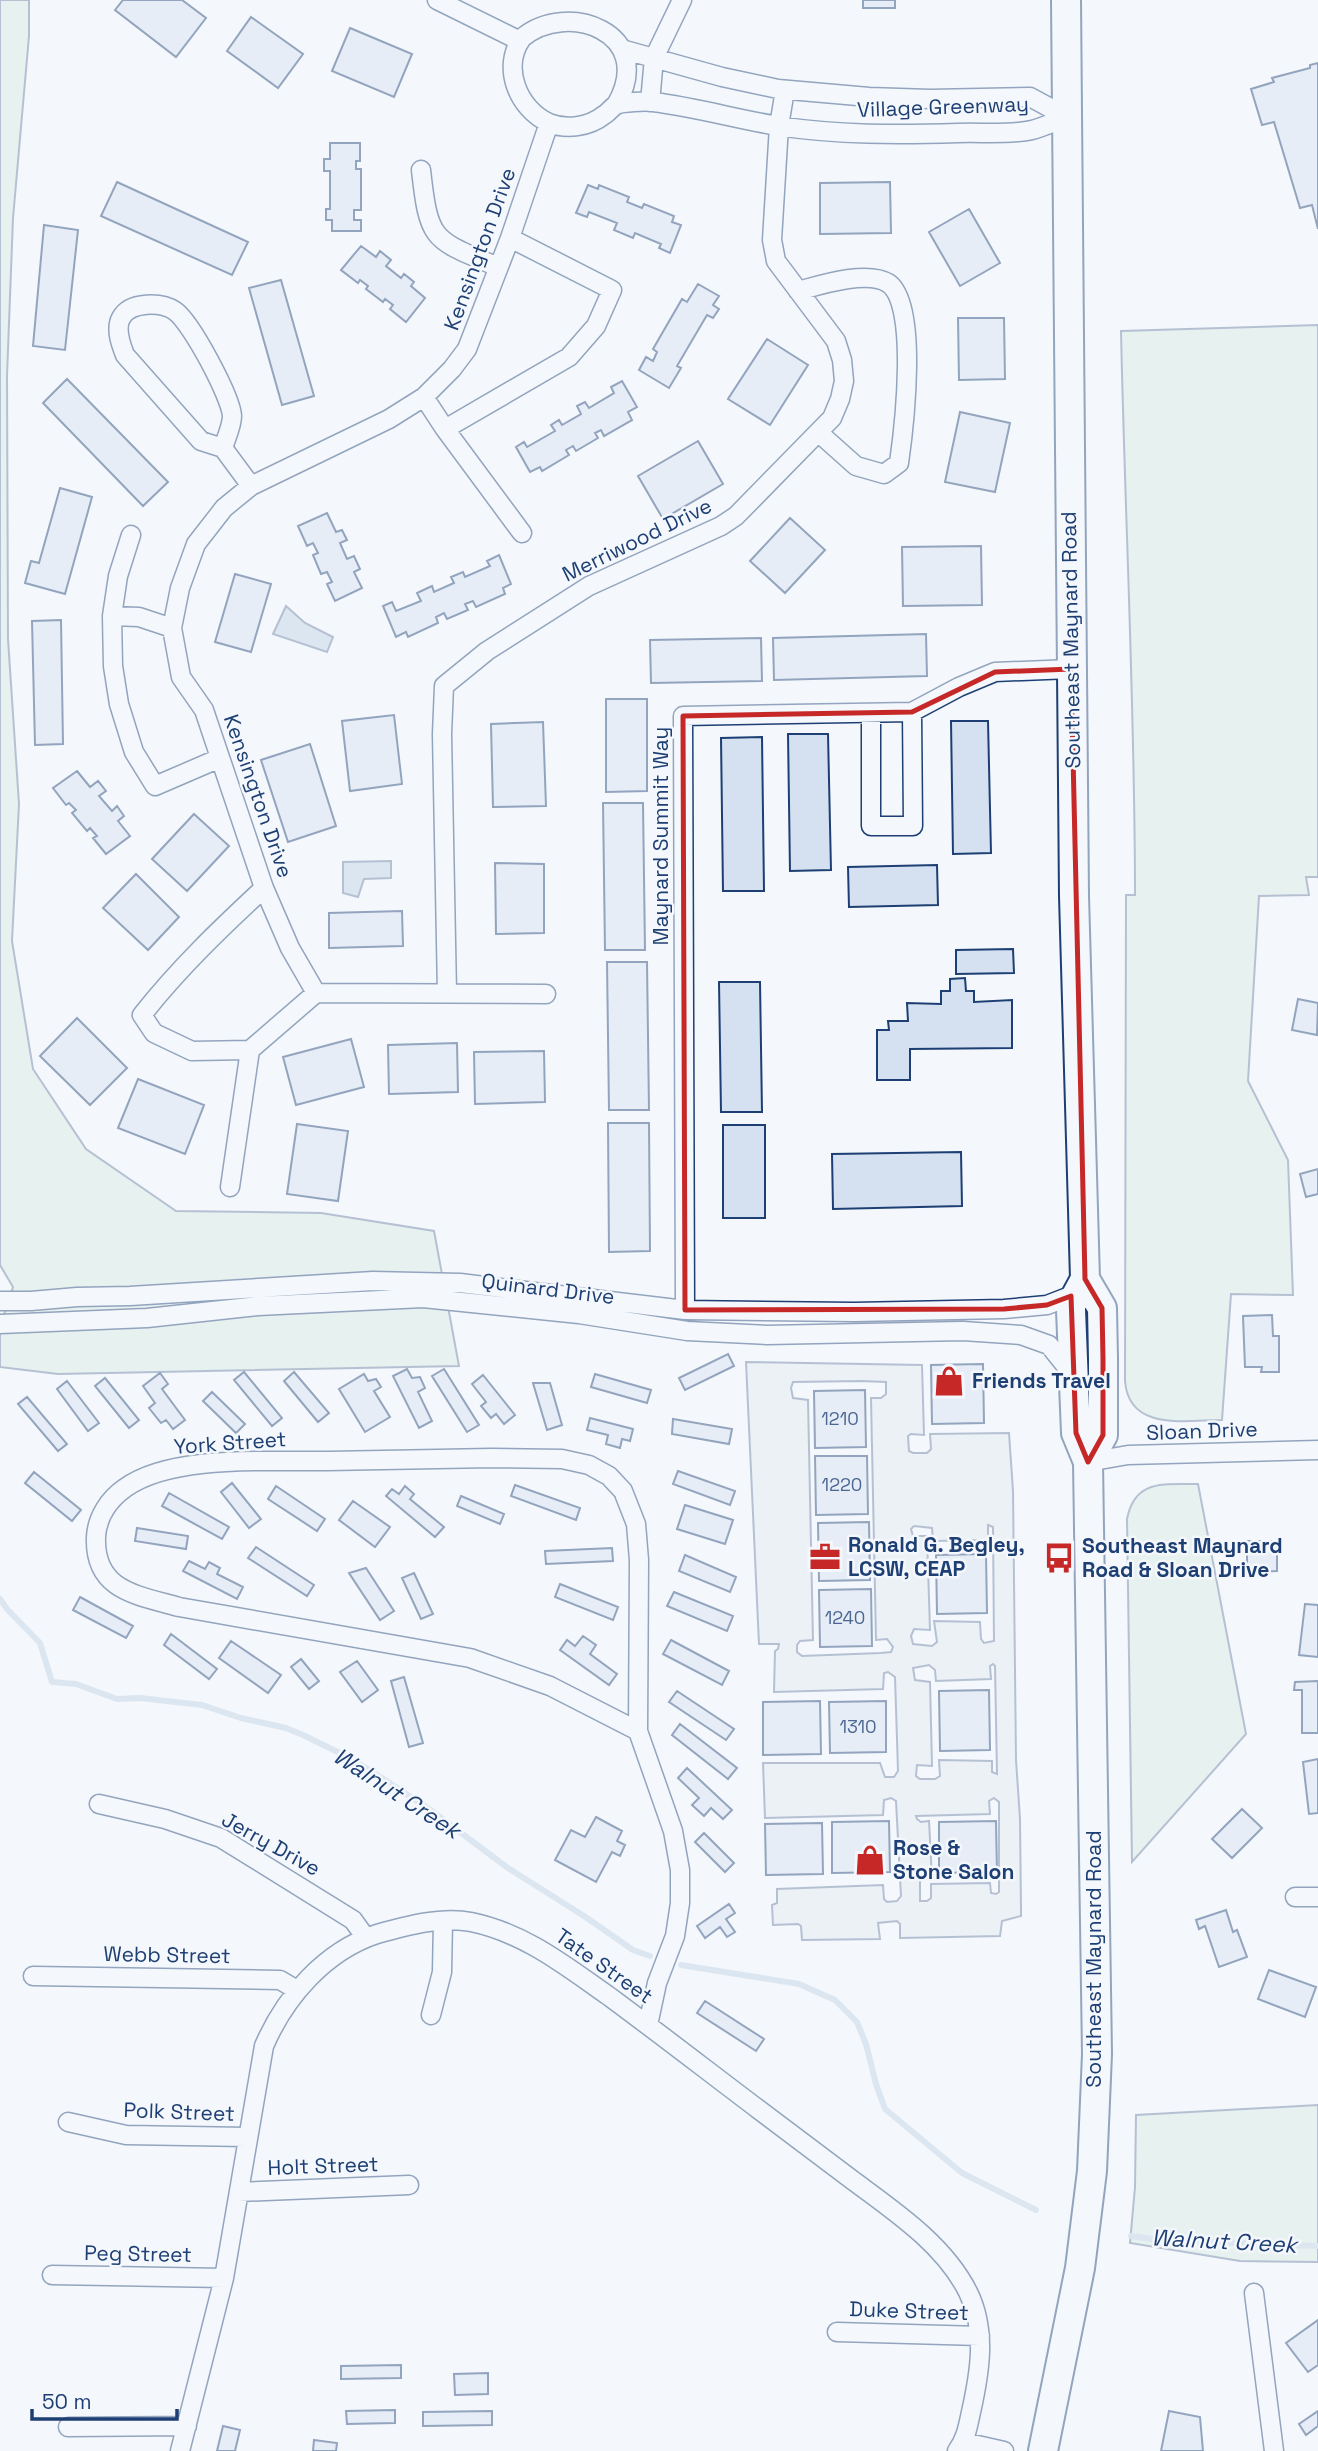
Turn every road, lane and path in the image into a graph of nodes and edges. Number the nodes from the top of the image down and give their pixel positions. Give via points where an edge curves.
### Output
1 (437, 0) edge
2 (682, 0) edge
3 (1066, 0) edge
4 (520, 41) junction
5 (625, 50) junction
6 (654, 58) junction
7 (785, 90) junction
8 (650, 102) junction
9 (616, 104) junction
10 (1067, 117) junction
11 (550, 123) junction
12 (779, 126) junction
13 (421, 170) dead end
14 (510, 238) junction
15 (498, 267) junction
16 (798, 291) junction
17 (424, 397) junction
18 (445, 429) junction
19 (819, 433) junction
20 (223, 448) junction
21 (251, 486) junction
22 (522, 533) dead end
23 (131, 536) dead end
24 (112, 616) junction
25 (172, 628) junction
26 (1071, 669) junction
27 (912, 712) junction
28 (871, 713) junction
29 (220, 758) junction
30 (264, 888) junction
31 (316, 993) junction
32 (447, 993) junction
33 (546, 994) dead end
34 (250, 1050) junction
35 (230, 1187) dead end
36 (1082, 1286) junction
37 (0, 1301) edge
38 (685, 1310) junction
39 (0, 1324) edge
40 (1074, 1376) junction
41 (1318, 1451) edge
42 (1088, 1462) junction
43 (638, 1731) junction
44 (99, 1804) dead end
45 (1296, 1897) dead end
46 (1318, 1897) edge
47 (443, 1922) junction
48 (366, 1938) junction
49 (33, 1976) dead end
50 (297, 1990) junction
51 (431, 2015) dead end
52 (648, 2025) junction
53 (68, 2122) dead end
54 (247, 2137) junction
55 (409, 2185) dead end
56 (239, 2192) junction
57 (52, 2275) dead end
58 (224, 2278) junction
59 (1254, 2293) dead end
60 (837, 2332) dead end
61 (980, 2336) junction
62 (187, 2426) junction
63 (68, 2427) dead end
64 (961, 2447) edge
65 (180, 2451) edge
66 (1004, 2451) edge
67 (1043, 2451) edge
68 (1274, 2451) edge

1 - 4 street
2 - 6 street
3 - 10 main road, Southeast Maynard Road
4 - 5 street via 531,26 547,16 575,12 602,21
4 - 11 street via 513,79 520,98
5 - 6 street, Village Greenway
5 - 9 street via 627,79
6 - 7 street, Village Greenway
6 - 8 street
7 - 10 street, Village Greenway via 930,99 1030,97
7 - 12 street, Merriwood Drive
8 - 9 street, Village Greenway
8 - 12 street, Village Greenway
9 - 11 street via 586,125
10 - 12 street, Village Greenway via 1031,130 886,136
10 - 26 main road, Southeast Maynard Road
11 - 14 street, Kensington Drive
12 - 16 street, Merriwood Drive via 772,240 776,261
13 - 15 street via 432,230 448,245
14 - 15 street, Kensington Drive
14 - 18 street via 612,290 596,326 569,358
15 - 17 street, Kensington Drive via 467,349
16 - 19 street, Merriwood Drive via 836,341 842,360 840,400
16 - 19 street via 868,278 888,283 900,297 905,327 906,417 899,463 884,474 856,467
17 - 18 street
17 - 21 street, Kensington Drive via 389,419
18 - 22 street
19 - 32 street, Merriwood Drive via 736,516 589,586 487,651 444,686
20 - 20 street via 201,440 125,355 119,328 125,313 138,306 163,306 174,310 194,332 232,416
20 - 21 street
21 - 25 street, Kensington Drive via 224,508 196,544
23 - 24 street
24 - 25 street via 139,617
24 - 29 street via 119,704 134,751 155,786
25 - 29 street, Kensington Drive via 181,677 204,710
26 - 27 street, Maynard Summit Way via 995,672
26 - 36 main road, Southeast Maynard Road
27 - 28 street, Maynard Summit Way
27 - 28 street via 913,826 871,826
28 - 38 street, Maynard Summit Way via 683,716
29 - 30 street, Kensington Drive
30 - 31 street, Kensington Drive
30 - 34 street via 142,1015 155,1033 192,1051
31 - 32 street
31 - 34 street
32 - 33 street
34 - 35 street
36 - 38 street, Quinard Drive via 1047,1305 1004,1309
36 - 40 main road, Southeast Maynard Road via 1071,1306
36 - 42 main road, Southeast Maynard Road via 1102,1308 1103,1435
37 - 38 street, Quinard Drive via 373,1281 460,1283
39 - 40 street, Quinard Drive via 423,1298 687,1331 1021,1335 1049,1345
40 - 42 main road, Southeast Maynard Road via 1076,1433
41 - 42 street, Sloan Drive via 1128,1455
42 - 67 main road, Southeast Maynard Road via 1097,2054 1094,2132 1080,2268
43 - 43 street, York Street via 636,1524 623,1491 589,1465 562,1459 492,1458 187,1466 138,1479 110,1501 101,1517 98,1564 117,1586 139,1596 470,1658 550,1686
43 - 52 street, York Street via 673,1831 680,1870 675,1936 657,1983
44 - 48 street, Jerry Drive via 221,1838 353,1920
45 - 46 street
47 - 48 street, Tate Street via 400,1927
47 - 51 street via 442,1972
47 - 52 street, Tate Street via 494,1928 545,1951
48 - 50 street, Tate Street via 339,1953
49 - 50 street, Webb Street via 280,1980
50 - 54 street, Tate Street via 264,2046
52 - 61 street, Tate Street via 878,2199 942,2254 969,2294
53 - 54 street, Polk Street via 126,2135
54 - 56 street, Tate Street
55 - 56 street, Holt Street
56 - 58 street, Tate Street
57 - 58 street, Peg Street
58 - 62 street, Tate Street
59 - 68 street
60 - 61 street, Duke Street
61 - 64 street, Tate Street via 977,2388
62 - 63 street
62 - 65 street, Tate Street
64 - 66 street, Tate Street

